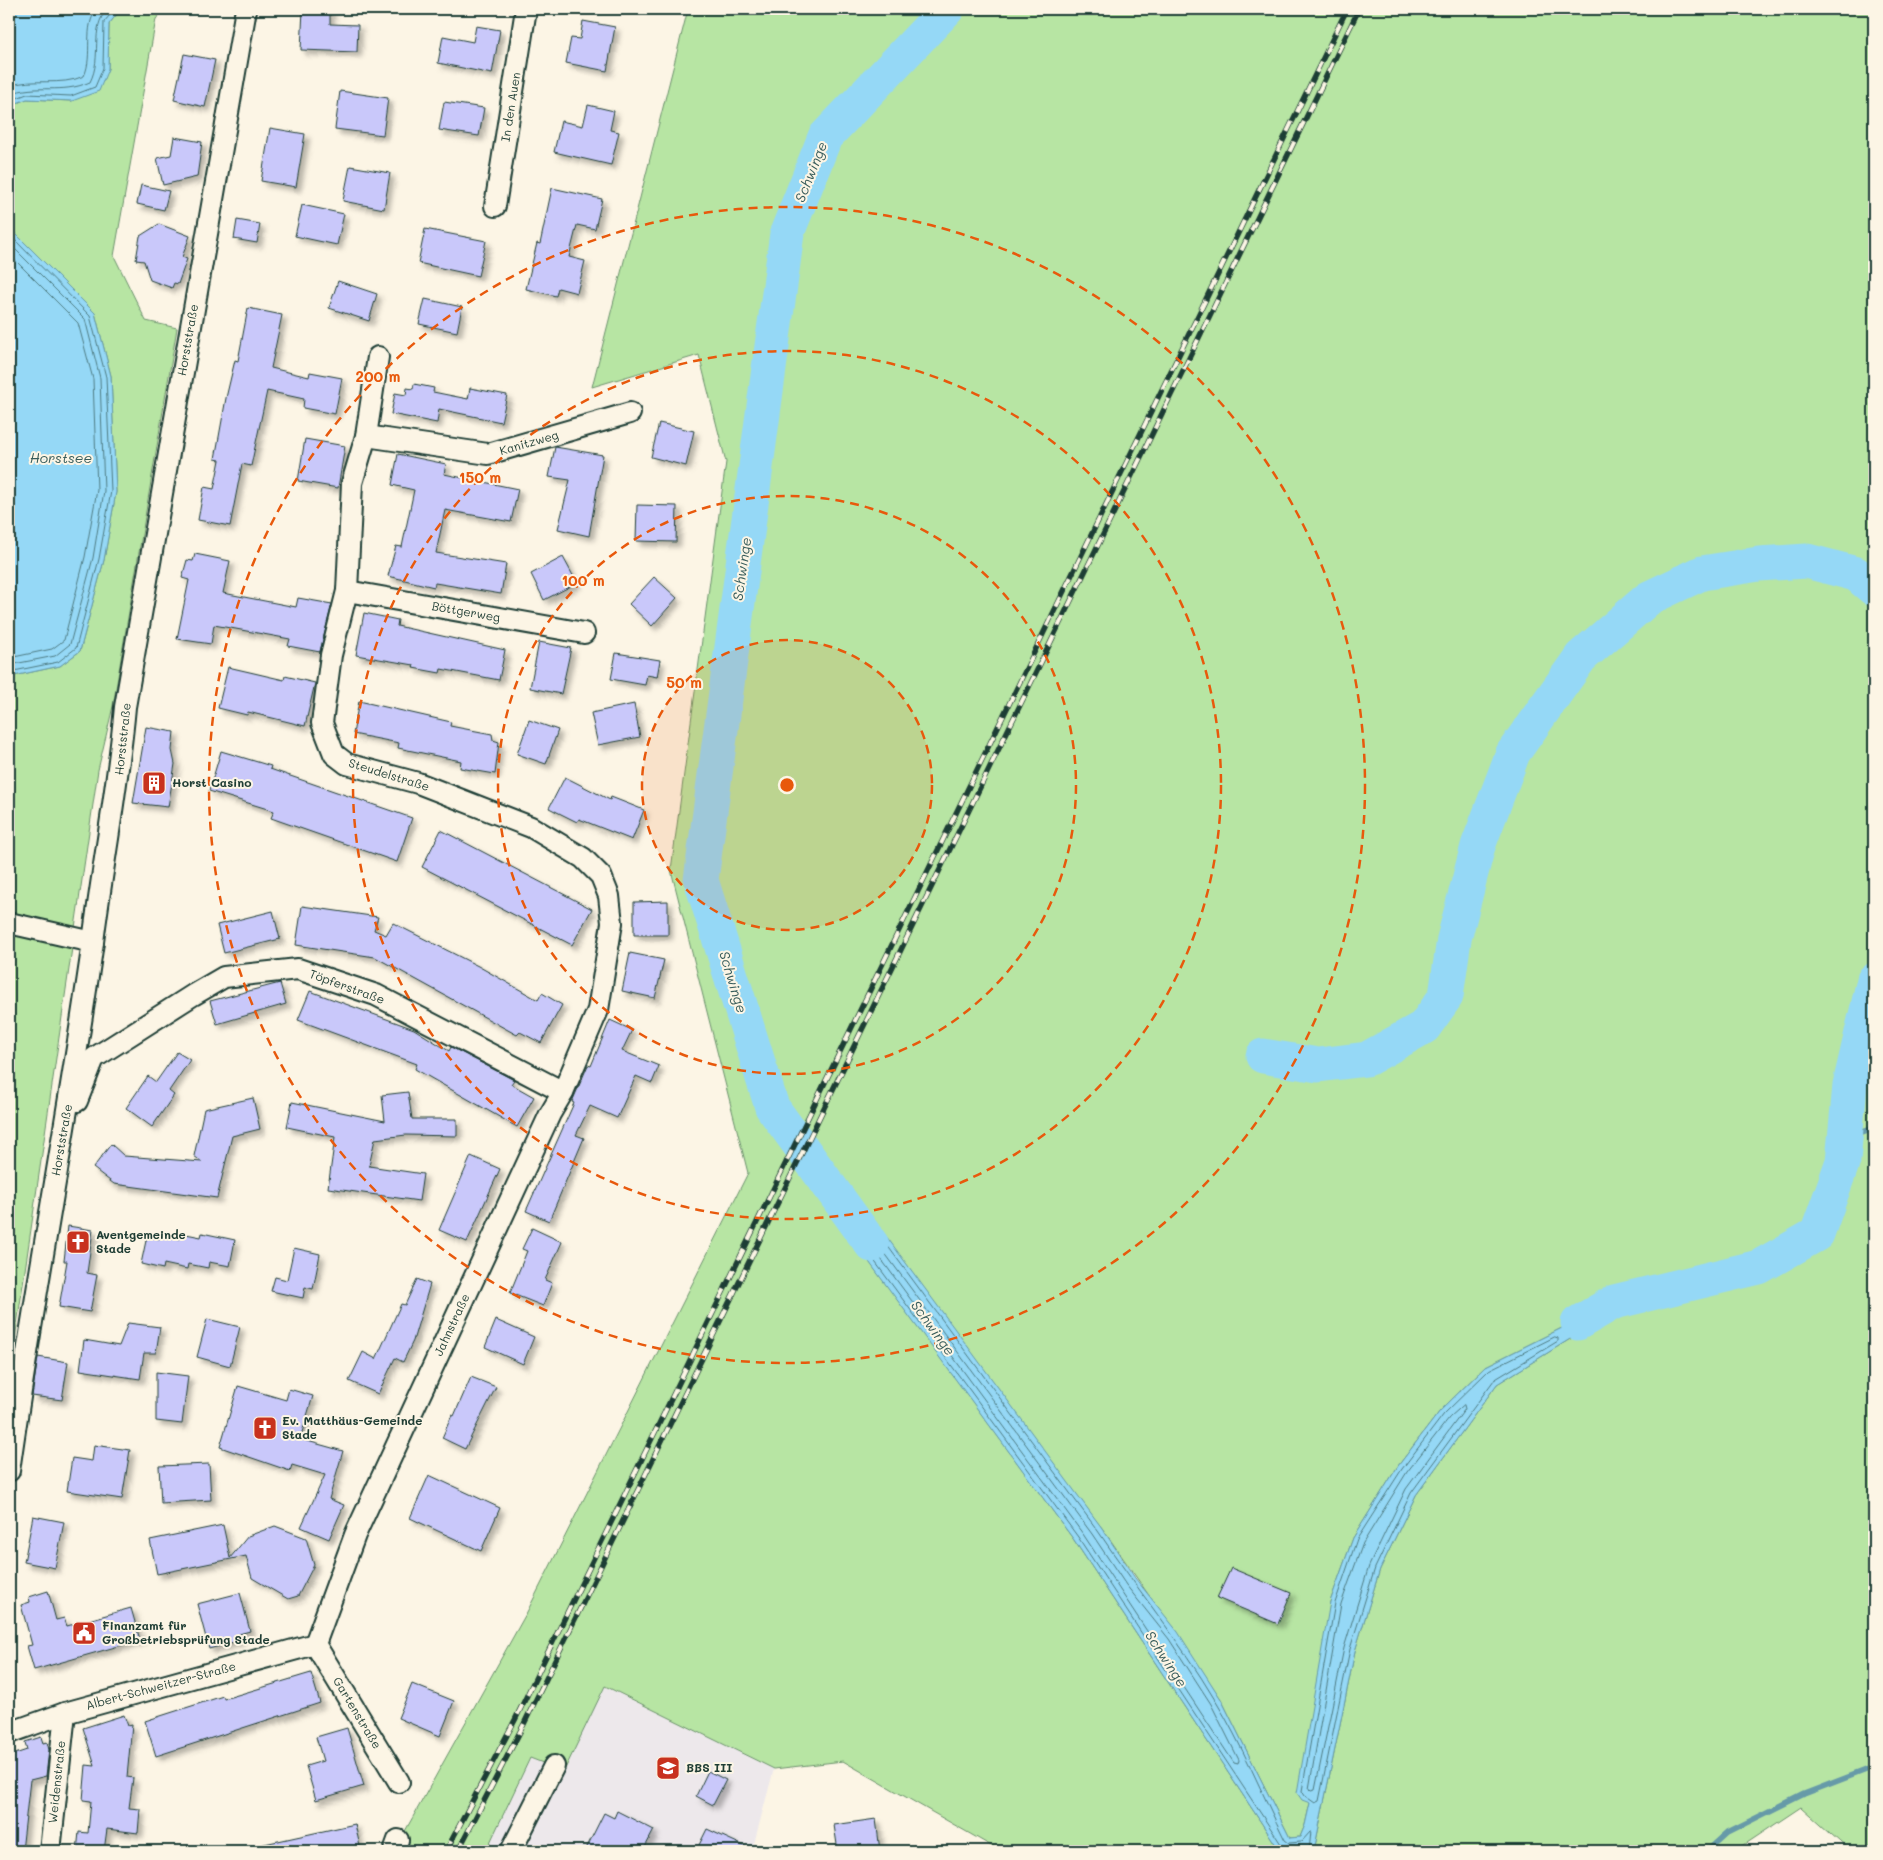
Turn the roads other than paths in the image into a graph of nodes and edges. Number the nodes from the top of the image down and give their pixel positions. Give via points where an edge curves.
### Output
1 (246, 9) edge
2 (526, 9) edge
3 (495, 206) dead end
4 (378, 357) dead end
5 (630, 413) dead end
6 (366, 436) junction
7 (347, 591) junction
8 (584, 633) dead end
9 (9, 923) edge
10 (92, 942) junction
11 (598, 1010) joint
12 (564, 1092) junction
13 (64, 1133) junction
14 (9, 1471) edge
15 (315, 1644) junction
16 (65, 1713) junction
17 (9, 1733) edge
18 (554, 1766) dead end
19 (399, 1782) dead end
20 (50, 1851) edge
21 (511, 1851) edge

1 - 10 street, Horststraße via 127,698 118,781
2 - 3 street, In den Auen
4 - 6 street, Steudelstraße
5 - 6 street, Kanitzweg via 488,454
6 - 7 street, Steudelstraße via 352,482
7 - 8 street, Böttgerweg
7 - 11 street, Steudelstraße via 331,655 322,723 334,754 347,764 418,783 531,827 583,858 601,876 609,896 612,923
9 - 10 street
10 - 13 street, Horststraße
11 - 12 street, Jahnstraße
12 - 13 street, Töpferstraße via 376,995 298,970 224,977 94,1058
12 - 15 street, Jahnstraße via 550,1114 356,1535
13 - 14 street, Horststraße via 26,1350
15 - 16 street, Albert-Schweitzer-Straße
15 - 19 street, Gartenstraße
16 - 17 street, Albert-Schweitzer-Straße
16 - 20 street, Weidenstraße
18 - 21 street

